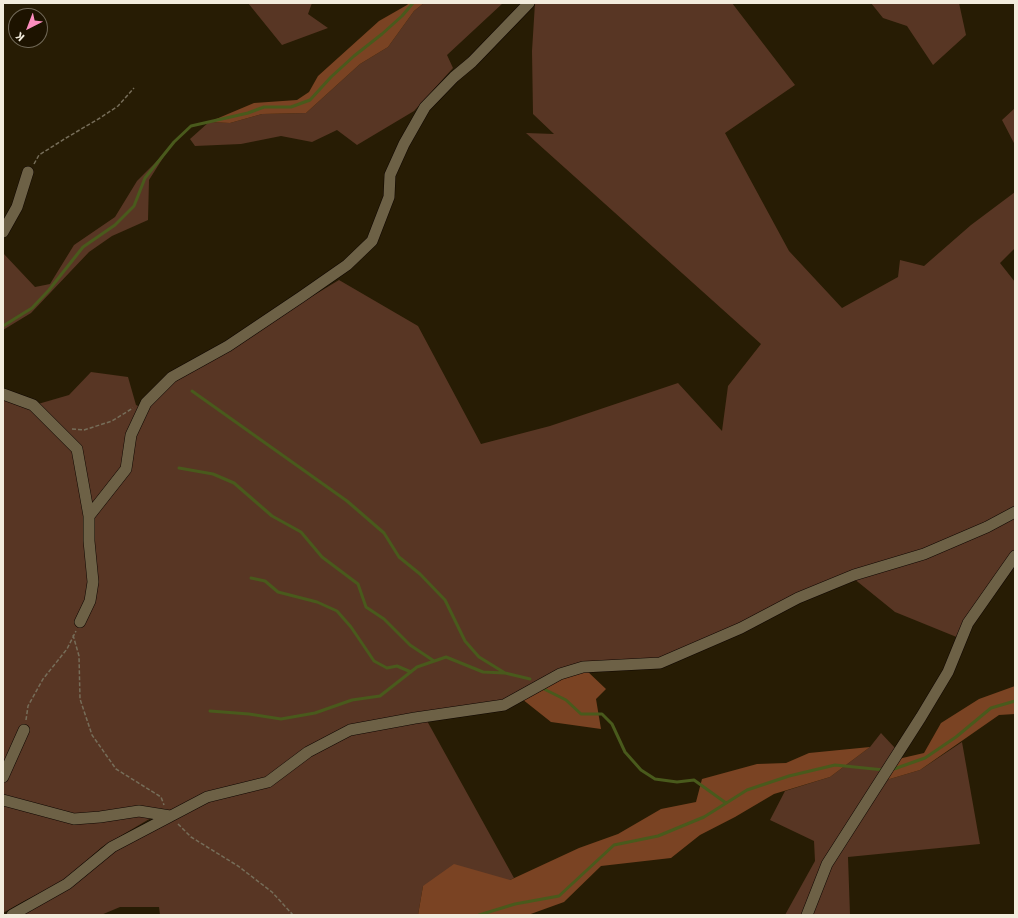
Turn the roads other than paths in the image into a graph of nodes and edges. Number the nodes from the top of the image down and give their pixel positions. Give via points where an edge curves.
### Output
1 (529, 3) edge
2 (28, 172) road end
3 (3, 232) edge
4 (3, 394) edge
5 (1015, 512) edge
6 (89, 516) junction
7 (1015, 556) edge
8 (80, 622) road end
9 (24, 730) road end
10 (3, 776) edge
11 (3, 800) edge
12 (170, 816) junction
13 (12, 915) edge
14 (807, 915) edge

1 - 6 street via 425,107 390,175 389,197 372,241 347,265 301,297 228,346 172,377 146,403 131,436 126,469
2 - 3 street via 17,207
4 - 6 street via 33,405 77,449
5 - 12 street via 924,554 854,574 660,663 583,667 560,674 504,705 350,730 308,752 268,782 207,797
6 - 8 street via 93,582 90,601
7 - 14 street via 968,622 948,672 827,864
9 - 10 street
11 - 12 street via 74,819 139,811
12 - 13 street via 112,847 67,884

